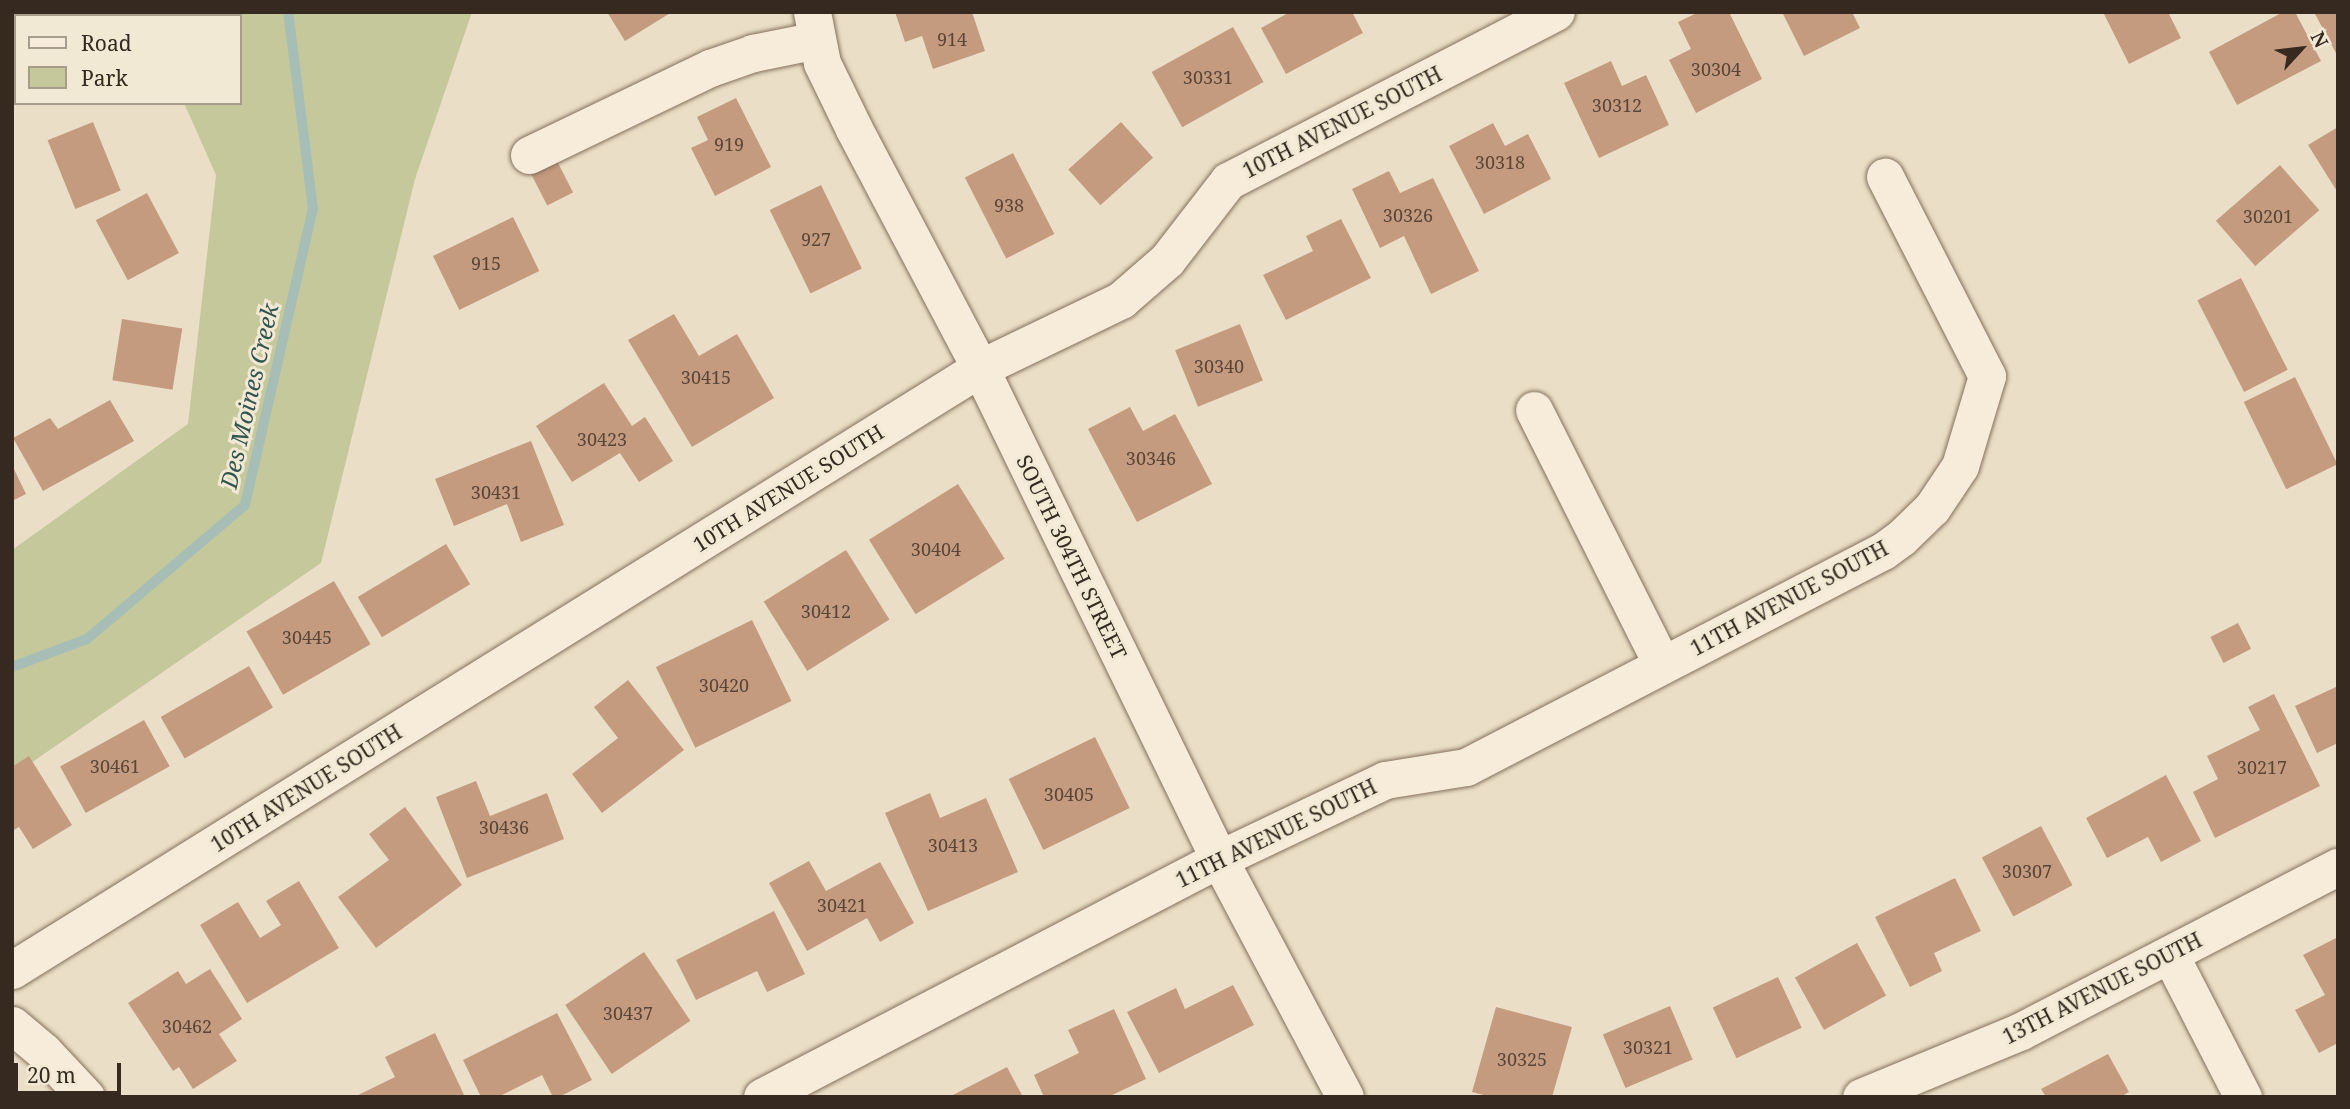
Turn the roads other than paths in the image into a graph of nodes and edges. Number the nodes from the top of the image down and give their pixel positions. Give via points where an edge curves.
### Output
1 (1556, 12) edge
2 (814, 26) edge
3 (529, 155) dead end
4 (1885, 177) dead end
5 (981, 368) junction
6 (1534, 410) dead end
7 (1662, 665) junction
8 (1219, 859) junction
9 (2338, 867) edge
10 (2170, 956) junction
11 (12, 970) edge
12 (12, 1025) edge
13 (86, 1097) edge
14 (762, 1097) edge
15 (1345, 1097) edge
16 (1861, 1097) edge
17 (2243, 1097) edge

1 - 5 street, 10TH AVENUE SOUTH via 1228,181 1167,260 1121,300
2 - 3 street via 710,68
2 - 5 street, SOUTH 304TH STREET via 822,63 854,129
4 - 7 street, 11TH AVENUE SOUTH via 1987,376 1959,466 1932,508 1883,551
5 - 8 street, SOUTH 304TH STREET
5 - 11 street, 10TH AVENUE SOUTH
6 - 7 street
7 - 8 street, 11TH AVENUE SOUTH via 1466,767 1385,780
8 - 14 street, 11TH AVENUE SOUTH
8 - 15 street, SOUTH 304TH STREET
9 - 10 street, 13TH AVENUE SOUTH
10 - 16 street, 13TH AVENUE SOUTH via 2021,1031
10 - 17 street
12 - 13 street

